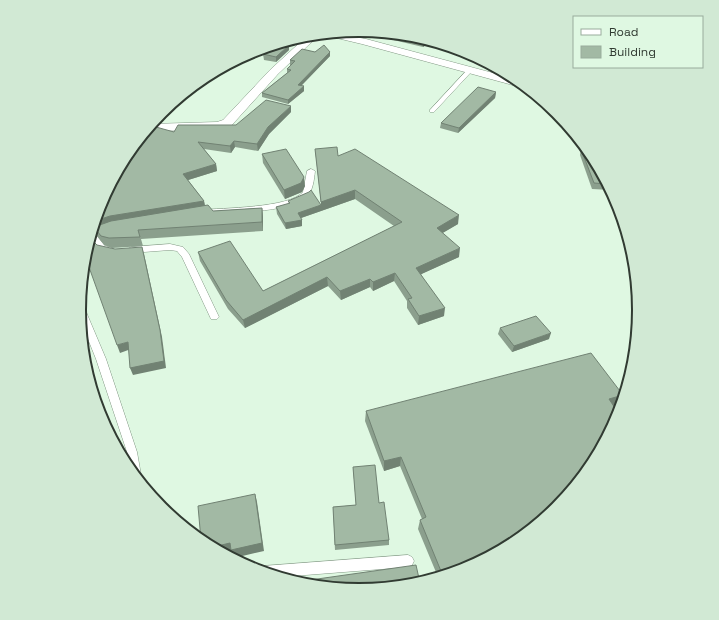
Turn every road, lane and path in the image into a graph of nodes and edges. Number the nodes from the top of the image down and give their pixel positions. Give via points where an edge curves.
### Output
1 (345, 38) edge
2 (306, 42) edge
3 (470, 70) junction
4 (506, 80) edge
5 (432, 111) dead end
6 (156, 128) edge
7 (312, 171) dead end
8 (191, 214) edge
9 (113, 227) edge
10 (98, 232) edge
11 (96, 241) edge
12 (214, 317) dead end
13 (87, 325) edge
14 (133, 463) edge
15 (408, 561) dead end
16 (278, 571) edge

1 - 3 street
2 - 6 street via 274,72 227,123 218,126
3 - 4 street
3 - 5 lane
7 - 8 lane via 310,189 301,198 289,203
9 - 10 lane
11 - 12 lane via 102,248 108,250 170,247 180,249 186,256
13 - 14 lane via 132,452
15 - 16 lane

